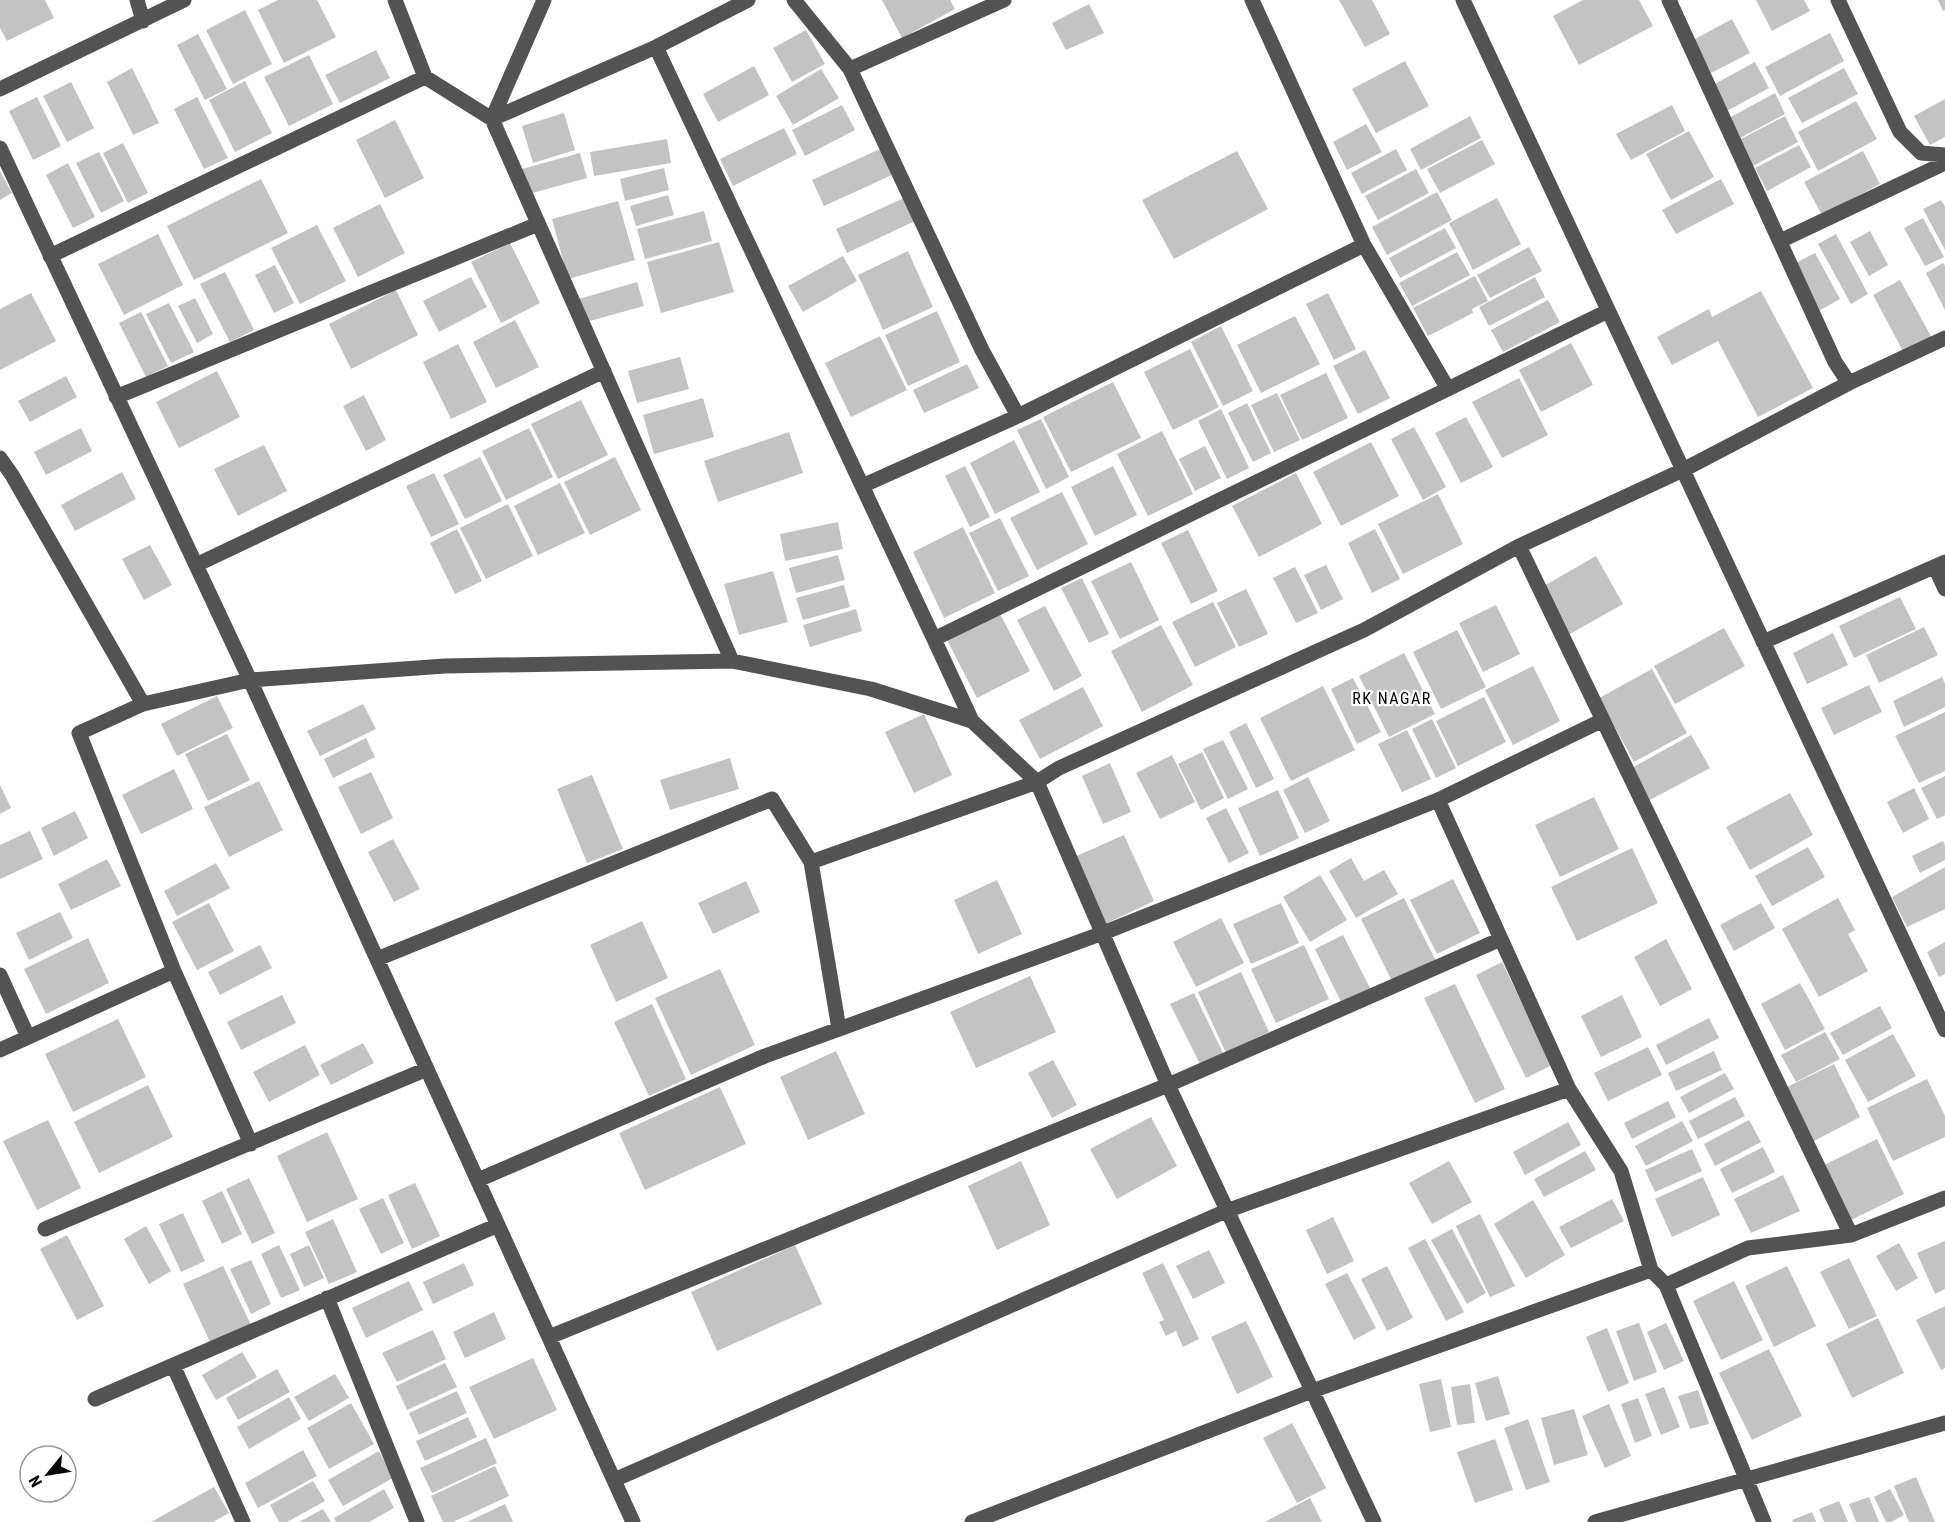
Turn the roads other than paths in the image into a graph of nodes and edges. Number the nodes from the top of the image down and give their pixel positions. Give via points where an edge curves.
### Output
1 (137, 0) edge
2 (184, 0) edge
3 (395, 0) edge
4 (544, 0) edge
5 (748, 0) edge
6 (794, 0) edge
7 (1004, 0) edge
8 (1252, 0) edge
9 (1462, 0) edge
10 (1669, 0) edge
11 (1838, 0) edge
12 (143, 21) junction
13 (656, 46) junction
14 (850, 69) junction
15 (426, 77) junction
16 (0, 89) edge
17 (492, 119) junction
18 (0, 148) edge
19 (1945, 155) edge
20 (1945, 163) edge
21 (538, 224) junction
22 (1780, 241) junction
23 (1364, 245) junction
24 (50, 256) junction
25 (1608, 311) junction
26 (1945, 338) edge
27 (604, 371) junction
28 (1849, 383) junction
29 (1448, 389) junction
30 (116, 396) junction
31 (1018, 416) junction
32 (0, 458) edge
33 (1683, 470) junction
34 (6, 477) edge
35 (862, 486) junction
36 (1519, 546) junction
37 (196, 565) junction
38 (1940, 565) edge
39 (1945, 589) edge
40 (934, 639) junction
41 (1763, 642) junction
42 (732, 661) junction
43 (250, 680) junction
44 (143, 704) junction
45 (1603, 720) junction
46 (972, 721) junction
47 (1037, 782) junction
48 (1438, 800) junction
49 (811, 862) junction
50 (1103, 933) junction
51 (1501, 939) junction
52 (377, 959) junction
53 (174, 970) junction
54 (0, 975) edge
55 (840, 1029) junction
56 (1945, 1030) edge
57 (28, 1037) junction
58 (0, 1050) edge
59 (427, 1069) junction
60 (1168, 1085) junction
61 (1569, 1089) junction
62 (251, 1144) junction
63 (478, 1180) junction
64 (1945, 1198) edge
65 (1226, 1211) junction
66 (498, 1225) junction
67 (45, 1229) dead end
68 (1851, 1235) junction
69 (1651, 1270) junction
70 (1666, 1285) junction
71 (327, 1298) junction
72 (549, 1337) junction
73 (173, 1365) junction
74 (1312, 1391) junction
75 (95, 1399) dead end
76 (1945, 1423) edge
77 (614, 1480) junction
78 (1745, 1480) junction
79 (243, 1522) edge
80 (417, 1522) edge
81 (633, 1522) edge
82 (972, 1522) edge
83 (1374, 1522) edge
84 (1595, 1522) edge
85 (1764, 1522) edge

1 - 12 street
2 - 12 street
3 - 15 street
4 - 17 street
5 - 13 street
6 - 14 street
7 - 14 street
8 - 23 street
9 - 25 street
10 - 22 street
11 - 19 street via 1900,132 1921,153
12 - 16 street
13 - 17 street
13 - 35 street
14 - 31 street via 982,350
15 - 17 street
15 - 24 street
17 - 21 street
18 - 24 street
20 - 22 street
21 - 27 street
21 - 30 street
22 - 28 street via 1835,362
23 - 29 street
23 - 31 street
24 - 30 street
25 - 29 street
25 - 33 street
26 - 28 street
27 - 37 street
27 - 42 street
28 - 33 street
29 - 40 street
30 - 37 street
31 - 35 street
32 - 34 street
33 - 36 street
33 - 41 street
34 - 44 street
35 - 40 street
36 - 45 street
36 - 47 street via 1364,630 1059,768
37 - 43 street
38 - 39 street
38 - 41 street
40 - 46 street
41 - 56 street
42 - 43 street via 446,666
42 - 46 street via 871,689
43 - 44 street
43 - 52 street
44 - 53 street via 79,734
45 - 48 street
45 - 68 street
46 - 47 street
47 - 49 street
47 - 50 street
48 - 50 street
48 - 51 street
49 - 52 street via 772,799
49 - 55 street
50 - 55 street
50 - 60 street
51 - 60 street
51 - 61 street
52 - 59 street
53 - 57 street
53 - 62 street
54 - 57 street
55 - 63 street via 765,1056
57 - 58 street
59 - 62 street
59 - 63 street
60 - 65 street
60 - 72 street
61 - 65 street
61 - 69 street via 1621,1172
62 - 67 street
63 - 66 street
64 - 68 street
65 - 74 street
65 - 77 street
66 - 71 street
66 - 72 street
68 - 70 street via 1748,1248
69 - 70 street
69 - 74 street
70 - 78 street
71 - 73 street
71 - 80 street
72 - 77 street
73 - 75 street
73 - 79 street
74 - 82 street
74 - 83 street
76 - 78 street
77 - 81 street
78 - 84 street
78 - 85 street

